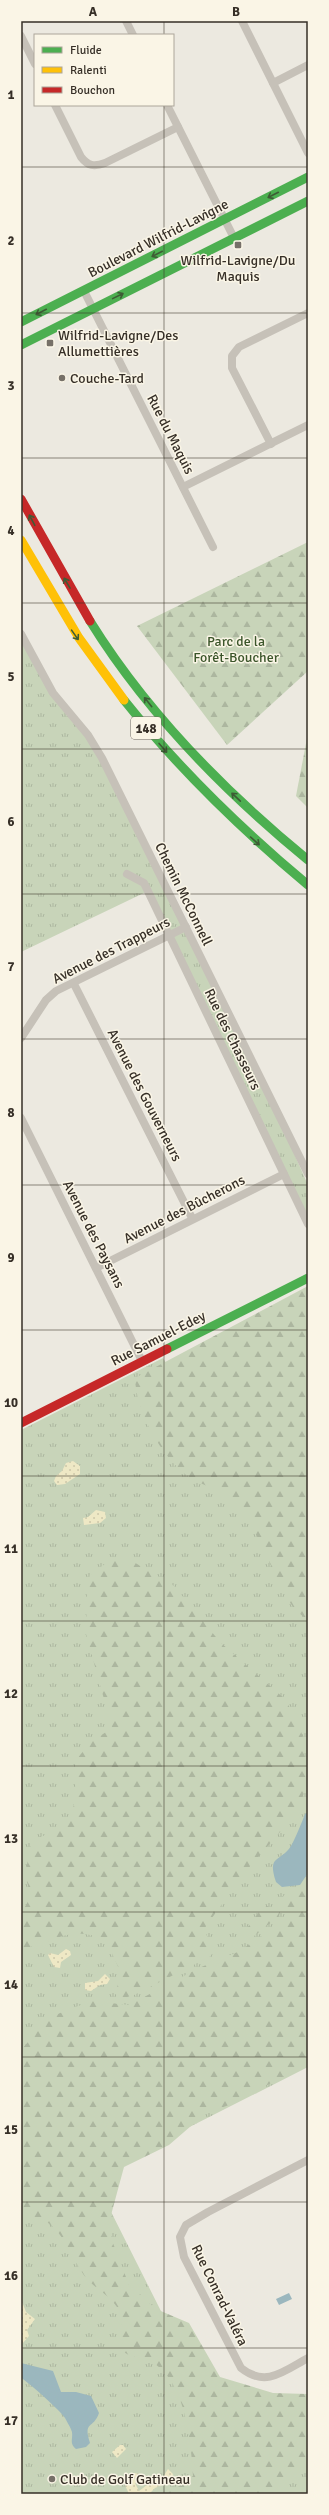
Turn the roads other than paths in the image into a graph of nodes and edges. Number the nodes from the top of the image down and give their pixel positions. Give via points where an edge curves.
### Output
1 (126, 21) edge
2 (242, 21) edge
3 (132, 34) edge
4 (21, 36) edge
5 (34, 62) edge
6 (308, 65) edge
7 (273, 83) junction
8 (56, 106) edge
9 (168, 106) edge
10 (178, 127) junction
11 (308, 153) edge
12 (308, 177) edge
13 (308, 201) edge
14 (226, 220) junction
15 (234, 238) junction
16 (84, 291) junction
17 (93, 308) junction
18 (308, 313) edge
19 (21, 322) edge
20 (21, 345) edge
21 (308, 425) edge
22 (271, 444) junction
23 (183, 487) junction
24 (21, 499) edge
25 (21, 540) edge
26 (213, 547) dead end
27 (21, 634) edge
28 (308, 860) edge
29 (127, 874) dead end
30 (308, 885) edge
31 (186, 927) junction
32 (168, 936) junction
33 (74, 984) junction
34 (21, 1038) edge
35 (21, 1118) edge
36 (284, 1174) junction
37 (308, 1174) edge
38 (192, 1218) junction
39 (308, 1224) edge
40 (96, 1268) junction
41 (308, 1278) edge
42 (142, 1361) junction
43 (21, 1423) edge
44 (308, 2160) edge
45 (308, 2358) edge

1 - 3 street
2 - 7 street
4 - 5 street
6 - 7 street
7 - 11 street
8 - 10 street via 81,157 94,166
9 - 10 street
10 - 14 street
12 -> 14 main road, Boulevard Wilfrid-Lavigne
13 - 15 main road
14 - 15 street
14 -> 16 main road, Boulevard Wilfrid-Lavigne
17 -> 15 main road
16 - 17 street, Rue du Maquis
16 -> 19 main road, Boulevard Wilfrid-Lavigne
17 - 20 main road
17 - 23 street, Rue du Maquis
18 - 22 street via 239,348 232,356 232,368
21 - 22 street
22 - 23 street
23 - 26 street, Rue du Maquis
28 -> 24 main road, 148 via 216,778 147,701 80,605
25 -> 30 main road, 148 via 71,628 133,713 169,755 236,824
27 - 31 street, Chemin McConnell via 53,693 88,735 102,758
29 - 32 street, Rue des Chasseurs via 144,883
31 - 32 street, Avenue des Trappeurs
31 - 37 street, Chemin McConnell
32 - 33 street, Avenue des Trappeurs
32 - 36 street, Rue des Chasseurs
33 - 34 street, Avenue des Trappeurs via 56,991 46,1000
33 - 38 street, Avenue des Gouverneurs
35 - 40 street, Avenue des Paysans
36 - 38 street, Avenue des Bûcherons
36 - 39 street, Rue des Chasseurs
38 - 40 street, Avenue des Bûcherons
40 - 42 street, Avenue des Paysans
41 - 42 main road, Rue Samuel-Edey
42 - 43 main road, Rue Samuel-Edey
44 - 45 street, Rue Conrad-Valéra via 202,2215 186,2225 180,2237 184,2257 241,2368 252,2377 271,2377

